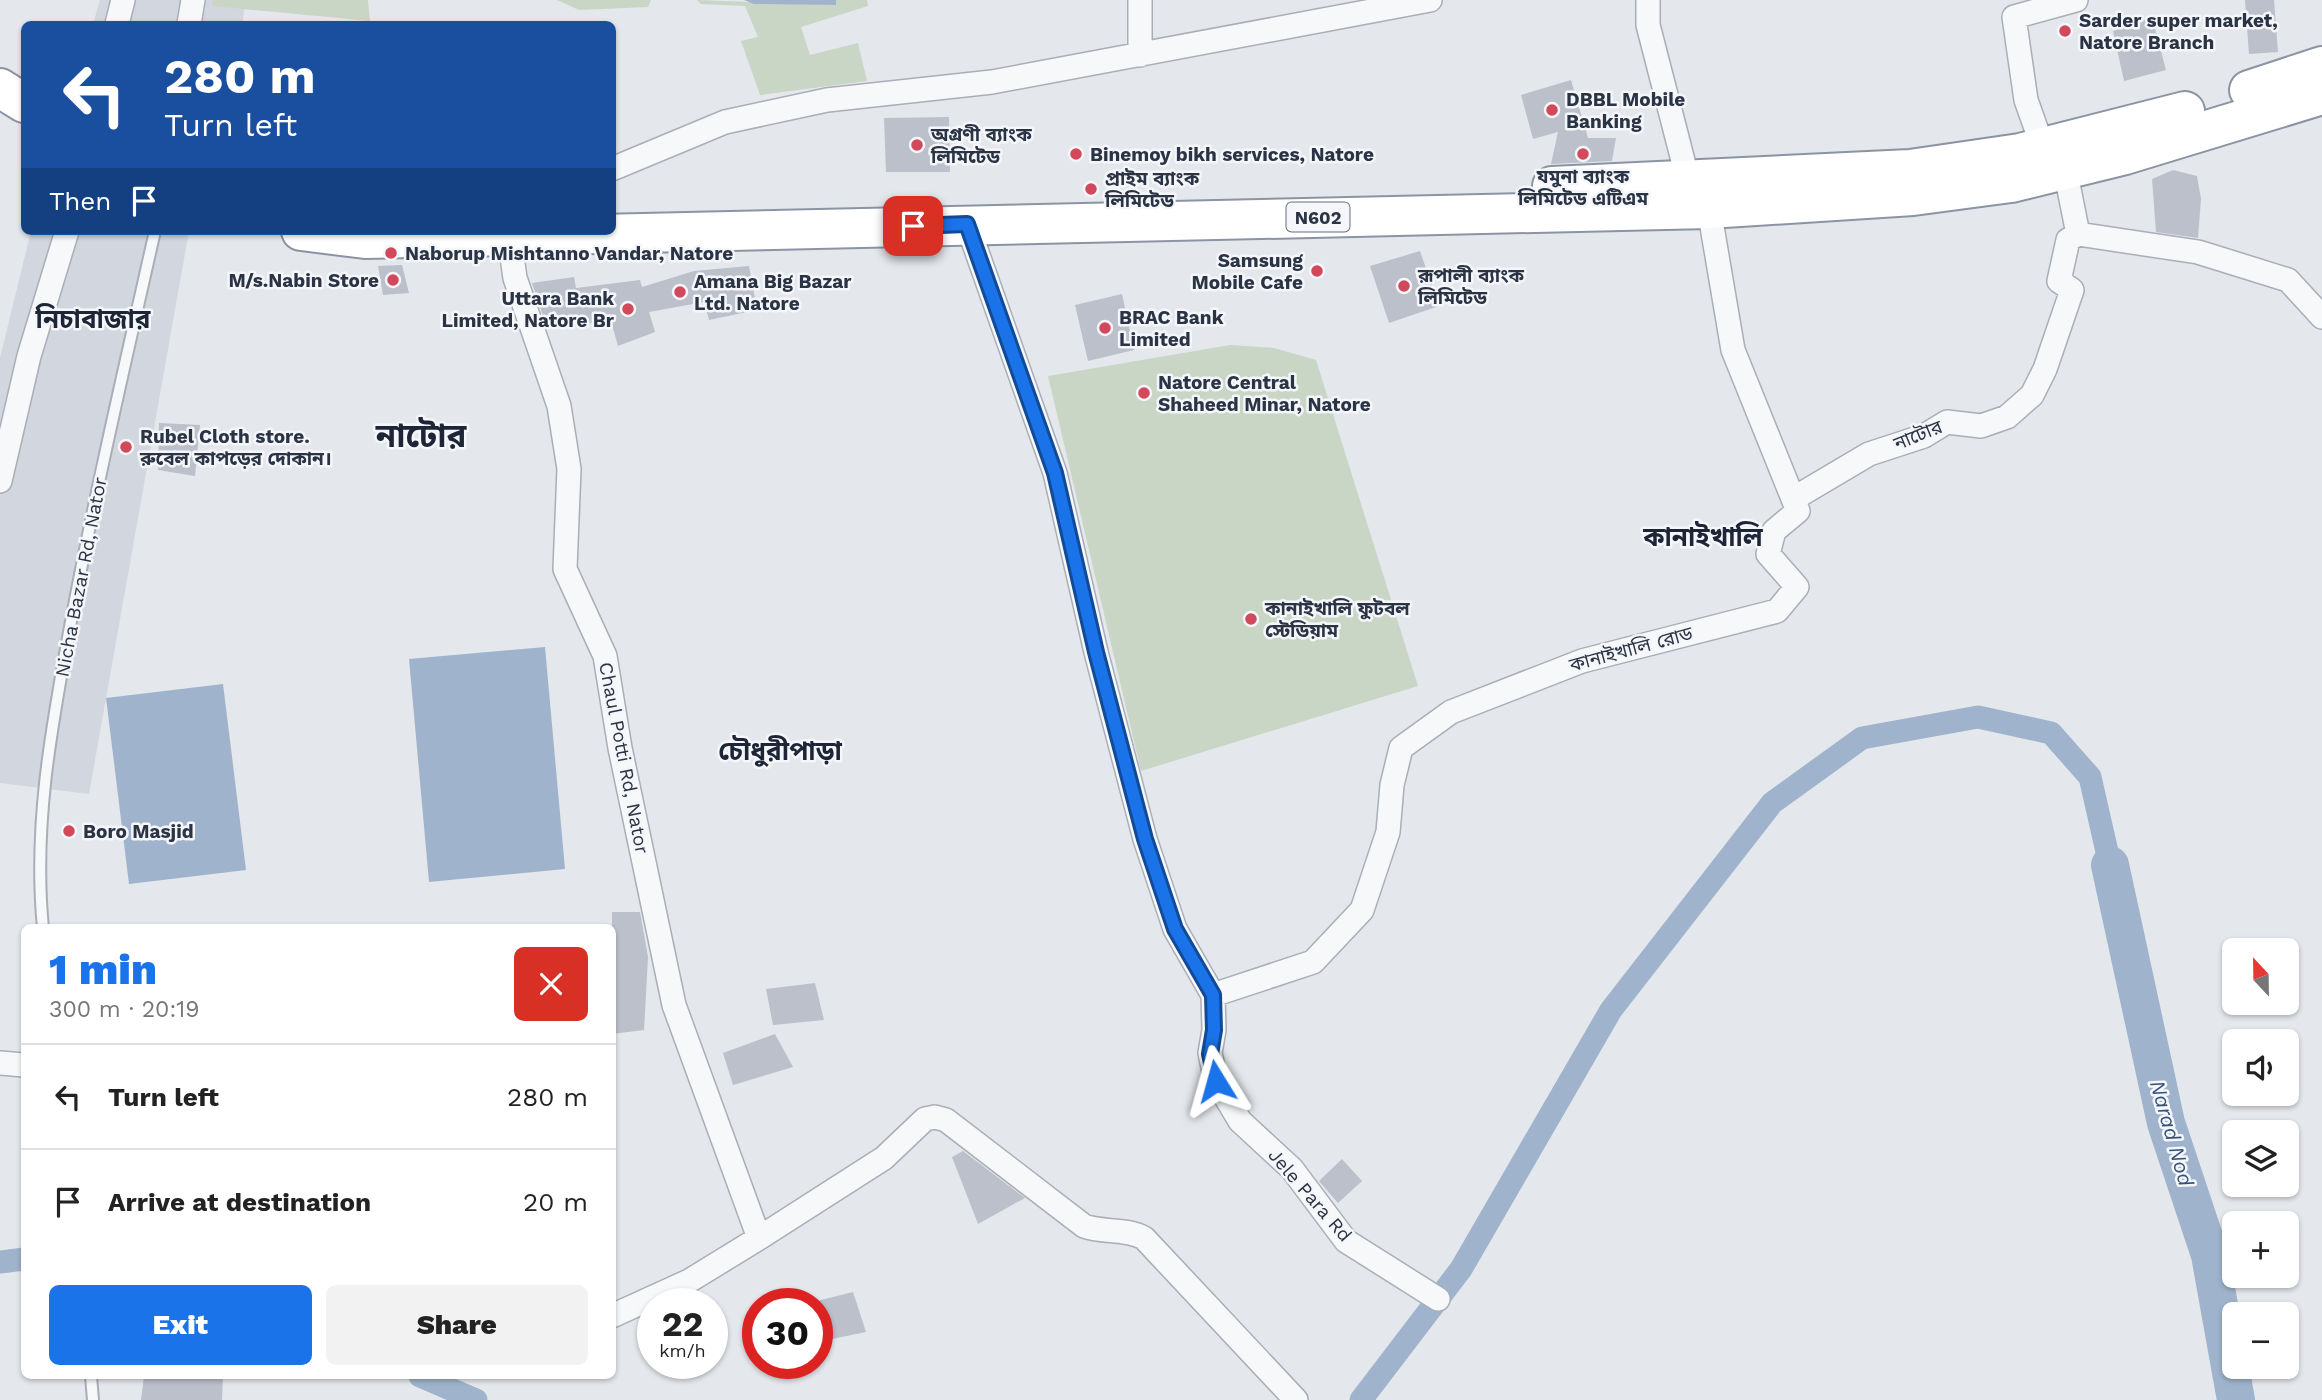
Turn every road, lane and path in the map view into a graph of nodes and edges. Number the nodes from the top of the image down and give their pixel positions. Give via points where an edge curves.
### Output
1 (122, 0) edge
2 (192, 0) edge
3 (1140, 0) edge
4 (1430, 0) edge
5 (1648, 0) edge
6 (2076, 0) edge
7 (118, 21) edge
8 (189, 21) edge
9 (1140, 55) junction
10 (2322, 66) edge
11 (0, 88) edge
12 (2322, 95) edge
13 (21, 101) edge
14 (0, 118) edge
15 (21, 130) edge
16 (2043, 148) junction
17 (616, 167) edge
18 (2069, 189) dead end
19 (1699, 195) junction
20 (616, 211) edge
21 (967, 224) junction
22 (616, 231) edge
23 (2078, 234) junction
24 (66, 235) edge
25 (154, 235) edge
26 (333, 235) edge
27 (463, 235) edge
28 (489, 235) edge
29 (2322, 317) edge
30 (0, 481) edge
31 (1793, 499) junction
32 (43, 924) edge
33 (1213, 995) junction
34 (0, 1063) edge
35 (21, 1065) edge
36 (759, 1238) junction
37 (1438, 1299) dead end
38 (616, 1314) edge
39 (90, 1379) edge
40 (93, 1400) edge
41 (1296, 1400) edge

1 - 7 street
2 - 8 street
3 - 9 street
4 - 9 street
5 - 19 street via 1648,25
6 - 16 street via 2014,17 2026,100
9 - 17 street via 992,82 827,100 724,121
10 - 16 highway, N602 via 2193,109
11 - 13 highway
12 - 19 highway, N602 via 2125,155 2011,183 1913,196
14 - 15 highway
16 - 19 highway, N602
18 - 23 street
19 - 20 highway, N602 via 1559,186
19 - 21 highway, N602
19 - 31 street via 1733,350
21 - 22 highway, N602
21 - 33 street, Jele Para Rd via 1055,473 1145,839 1175,929
23 - 29 street via 2198,252 2288,280
23 - 31 street, নাটোর via 2068,240 2059,281 2072,290 2032,395 2007,416 1981,426 1947,422 1924,436 1869,454
24 - 30 street via 29,356
25 - 32 lane, Nicha Bazar Rd, Nator via 85,547 45,763 38,883
26 - 27 highway, N602 via 365,239
28 - 36 street, Chaul Potti Rd, Nator via 518,289 559,406 569,469 565,569 605,656 674,1005
31 - 33 street, কানাইখালি রোড via 1798,511 1774,531 1768,554 1797,587 1777,611 1582,661 1451,712 1401,748 1388,832 1362,910 1313,962
33 - 37 street, Jele Para Rd via 1210,1054 1216,1081 1240,1121 1292,1169 1346,1241
34 - 35 street
36 - 38 street via 689,1281
36 - 41 street via 884,1158 925,1119 946,1120 1084,1226 1144,1238
39 - 40 lane

